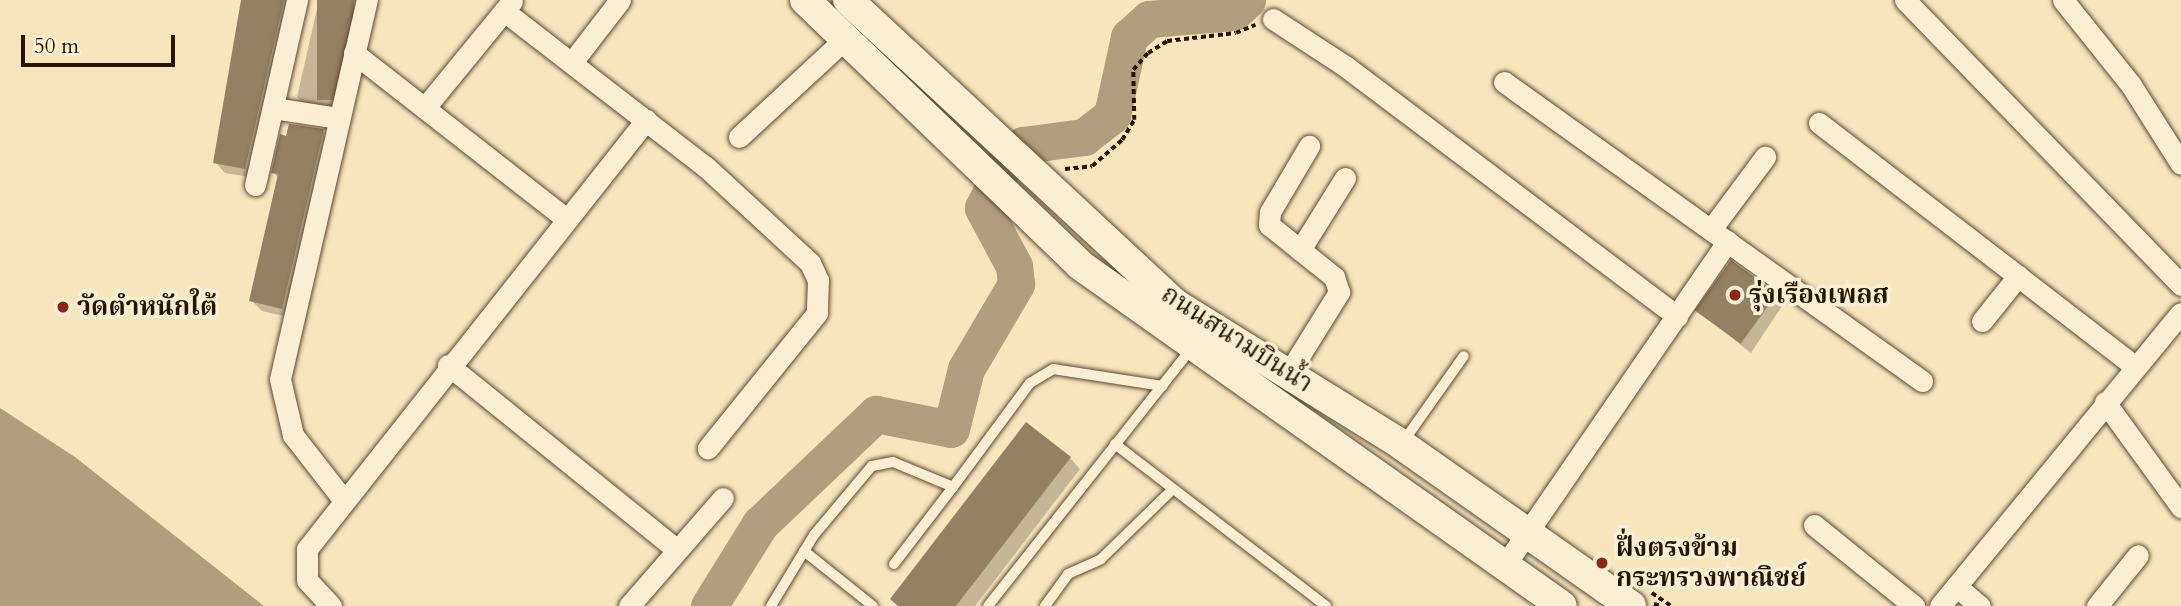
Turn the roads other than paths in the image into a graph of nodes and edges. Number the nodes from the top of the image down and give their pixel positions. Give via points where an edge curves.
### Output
1 (297, 0) edge
2 (367, 0) edge
3 (620, 0) edge
4 (805, 0) edge
5 (848, 0) edge
6 (1905, 0) edge
7 (2063, 0) edge
8 (508, 6) edge
9 (1273, 19) road end
10 (846, 38) junction
11 (354, 53) junction
12 (573, 61) junction
13 (1504, 82) dead end
14 (427, 105) junction
15 (274, 108) junction
16 (338, 118) junction
17 (646, 120) junction
18 (1819, 124) dead end
19 (739, 137) dead end
20 (977, 140) junction
21 (1310, 146) dead end
22 (1765, 157) dead end
23 (2181, 164) edge
24 (1345, 178) dead end
25 (255, 185) dead end
26 (565, 218) junction
27 (1720, 234) junction
28 (1300, 250) junction
29 (2018, 276) junction
30 (2181, 285) edge
31 (1677, 316) junction
32 (2180, 318) edge
33 (1983, 321) dead end
34 (1191, 349) junction
35 (1464, 356) dead end
36 (448, 365) junction
37 (2134, 366) junction
38 (1288, 374) junction
39 (1922, 381) dead end
40 (1163, 386) junction
41 (2105, 402) junction
42 (1115, 444) junction
43 (1402, 445) junction
44 (708, 448) dead end
45 (953, 487) junction
46 (1173, 489) junction
47 (342, 498) junction
48 (723, 498) dead end
49 (2181, 507) edge
50 (1814, 525) dead end
51 (1528, 531) junction
52 (676, 549) junction
53 (804, 551) junction
54 (2138, 555) dead end
55 (894, 564) dead end
56 (1505, 565) junction
57 (1956, 586) junction
58 (1643, 598) edge
59 (331, 606) edge
60 (629, 606) edge
61 (771, 606) edge
62 (873, 606) edge
63 (988, 606) edge
64 (1045, 606) edge
65 (1326, 606) edge
66 (1562, 606) edge
67 (1914, 606) edge
68 (1940, 606) edge
69 (1980, 606) edge
70 (2097, 606) edge

1 - 15 street
2 - 11 street
3 - 12 street
4 - 10 main road, ถนนสนามบินน้ำ
5 - 20 main road, ถนนสนามบินน้ำ
6 - 30 street
7 - 23 street via 2131,85
8 - 12 street
8 - 14 street
9 - 31 street via 1356,73
10 - 19 street
10 - 20 main road, ถนนสนามบินน้ำ
11 - 14 street
11 - 16 street
12 - 17 street
13 - 27 street
14 - 26 street
15 - 16 street
15 - 25 street
16 - 47 street via 280,379 293,435
17 - 26 street
17 - 44 street via 810,263 818,280 817,313
18 - 29 street
20 - 34 main road, ถนนสนามบินน้ำ via 1006,190 1080,265
20 - 38 main road, ถนนสนามบินน้ำ via 1033,174 1175,304
21 - 28 street via 1270,212 1269,225
22 - 27 street
24 - 28 street
26 - 36 street
27 - 31 street
27 - 39 street
28 - 38 street via 1334,278 1339,292
29 - 33 street
29 - 37 street
31 - 51 street
32 - 37 street
34 - 40 lane
34 - 56 main road, ถนนสนามบินน้ำ
35 - 43 lane
36 - 47 street
36 - 52 street
37 - 41 street
38 - 43 main road, ถนนสนามบินน้ำ
40 - 42 lane
40 - 45 lane via 1071,369 1043,373
41 - 49 street
41 - 57 street
42 - 46 lane
42 - 63 lane
43 - 51 main road, ถนนสนามบินน้ำ
45 - 53 lane via 893,463 872,466
45 - 55 lane
46 - 64 lane via 1101,559 1068,575
46 - 65 lane
47 - 59 street via 303,557 307,580
48 - 52 street
50 - 67 street
51 - 56 street
51 - 58 main road, ถนนสนามบินน้ำ
52 - 60 street
53 - 61 lane
53 - 62 lane
54 - 70 street
56 - 66 main road, ถนนสนามบินน้ำ
57 - 68 street
57 - 69 street

